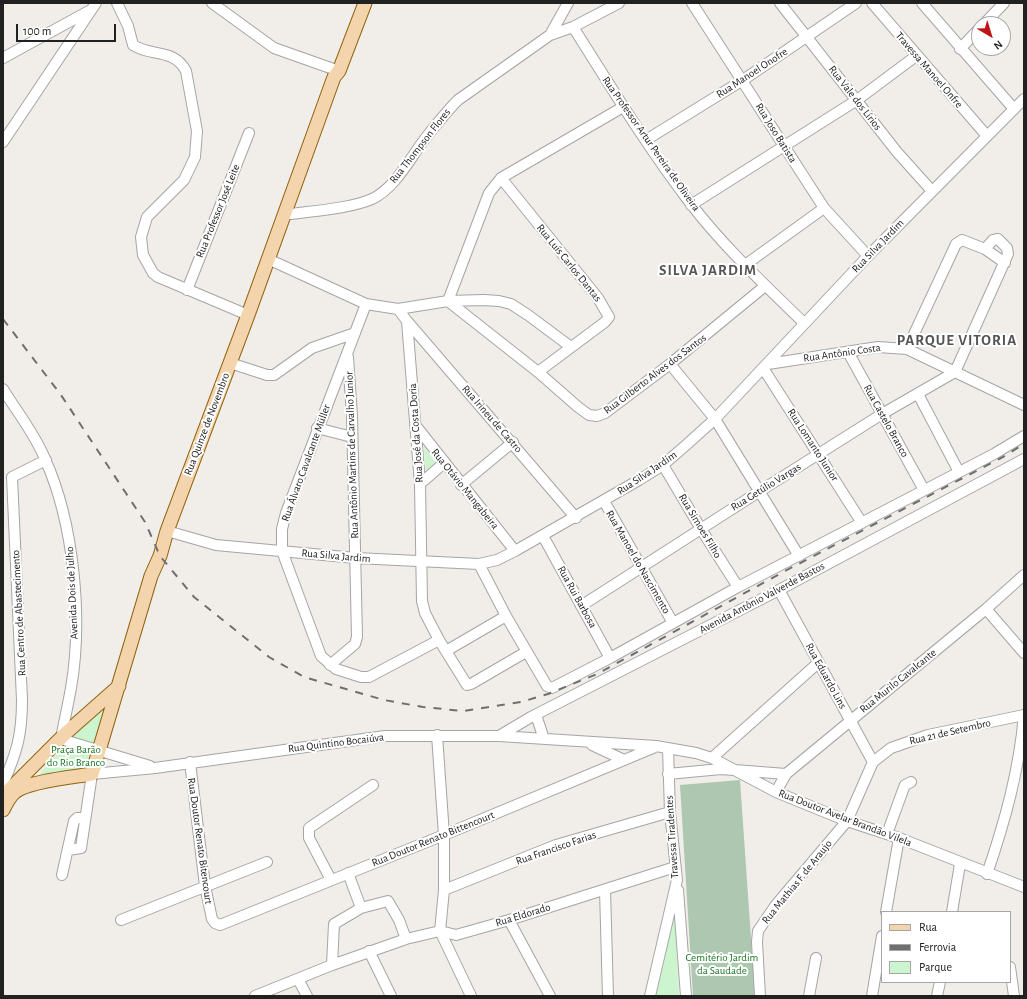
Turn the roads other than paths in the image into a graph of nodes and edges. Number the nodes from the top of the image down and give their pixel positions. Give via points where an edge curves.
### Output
1 (103, 3) edge
2 (117, 3) edge
3 (212, 3) edge
4 (356, 3) edge
5 (365, 3) edge
6 (568, 3) edge
7 (619, 3) edge
8 (692, 3) edge
9 (780, 3) edge
10 (856, 3) edge
11 (872, 3) edge
12 (922, 3) edge
13 (1004, 3) edge
14 (91, 5) edge
15 (992, 16) edge
16 (573, 27) junction
17 (550, 35) junction
18 (807, 37) junction
19 (971, 37) edge
20 (960, 49) junction
21 (916, 56) junction
22 (3, 58) edge
23 (335, 72) junction
24 (743, 80) junction
25 (1024, 99) edge
26 (857, 100) junction
27 (624, 107) junction
28 (1014, 109) junction
29 (249, 133) dead end
30 (987, 136) junction
31 (646, 140) junction
32 (3, 142) edge
33 (784, 146) junction
34 (501, 178) junction
35 (932, 191) junction
36 (692, 205) junction
37 (824, 208) junction
38 (284, 215) junction
39 (985, 249) junction
40 (868, 256) junction
41 (268, 259) junction
42 (1005, 263) junction
43 (745, 265) junction
44 (765, 286) junction
45 (187, 290) junction
46 (448, 301) junction
47 (366, 304) junction
48 (398, 309) junction
49 (248, 315) junction
50 (408, 321) junction
51 (804, 323) junction
52 (354, 333) junction
53 (571, 347) junction
54 (907, 349) junction
55 (848, 352) junction
56 (347, 353) junction
57 (230, 363) junction
58 (670, 364) junction
59 (766, 366) junction
60 (538, 372) junction
61 (955, 372) junction
62 (3, 389) edge
63 (918, 394) junction
64 (7, 401) edge
65 (1024, 405) edge
66 (882, 414) junction
67 (715, 419) junction
68 (416, 426) junction
69 (317, 428) junction
70 (1024, 436) edge
71 (352, 437) junction
72 (512, 442) junction
73 (819, 454) junction
74 (1024, 459) edge
75 (46, 460) junction
76 (444, 463) junction
77 (663, 464) junction
78 (959, 472) junction
79 (420, 484) junction
80 (461, 484) junction
81 (924, 490) junction
82 (760, 491) junction
83 (604, 501) junction
84 (576, 518) junction
85 (862, 523) junction
86 (701, 529) junction
87 (167, 531) junction
88 (543, 536) junction
89 (282, 551) junction
90 (515, 551) junction
91 (799, 556) junction
92 (356, 558) junction
93 (422, 561) junction
94 (479, 564) junction
95 (640, 568) junction
96 (1024, 575) edge
97 (738, 587) junction
98 (779, 590) junction
99 (581, 606) junction
100 (986, 609) junction
101 (506, 616) junction
102 (673, 623) junction
103 (439, 640) junction
104 (446, 651) junction
105 (526, 652) junction
106 (1024, 653) edge
107 (610, 658) junction
108 (818, 663) junction
109 (330, 665) junction
110 (119, 686) junction
111 (536, 715) junction
112 (1024, 715) edge
113 (850, 720) junction
114 (437, 735) junction
115 (499, 736) junction
116 (61, 738) junction
117 (544, 739) junction
118 (589, 743) junction
119 (656, 746) junction
120 (668, 748) junction
121 (100, 752) junction
122 (42, 758) junction
123 (712, 758) junction
124 (624, 760) junction
125 (190, 762) junction
126 (873, 762) junction
127 (155, 768) junction
128 (732, 770) junction
129 (92, 774) junction
130 (668, 774) junction
131 (786, 774) junction
132 (911, 782) dead end
133 (41, 783) junction
134 (373, 785) dead end
135 (6, 792) edge
136 (776, 792) junction
137 (3, 810) edge
138 (670, 812) junction
139 (847, 821) junction
140 (887, 834) junction
141 (444, 835) junction
142 (899, 838) junction
143 (267, 862) dead end
144 (960, 864) junction
145 (675, 867) junction
146 (348, 873) junction
147 (987, 874) junction
148 (62, 875) dead end
149 (331, 880) junction
150 (677, 880) junction
151 (205, 886) junction
152 (1024, 888) edge
153 (444, 890) junction
154 (605, 890) junction
155 (361, 908) junction
156 (886, 911) edge
157 (952, 911) edge
158 (212, 919) joint
159 (121, 920) dead end
160 (509, 920) junction
161 (440, 932) junction
162 (406, 939) junction
163 (881, 942) edge
164 (369, 951) junction
165 (816, 958) dead end
166 (332, 965) junction
167 (1011, 974) edge
168 (298, 979) junction
169 (940, 983) edge
170 (255, 996) edge
171 (307, 996) edge
172 (391, 996) edge
173 (471, 996) edge
174 (550, 996) edge
175 (608, 996) edge
176 (650, 996) edge
177 (686, 996) edge
178 (760, 996) edge
179 (809, 996) edge
180 (872, 996) edge
181 (937, 996) edge
182 (1014, 996) edge

1 - 14 street
2 - 45 street via 133,46 171,56 181,63 186,71 197,131 196,157 184,180 151,212 144,223 141,237 145,260 153,273
3 - 23 street via 268,45
4 - 23 main road, Rua Quinze de Novembro
5 - 23 main road, Rua Quinze de Novembro
6 - 17 street, Rua Thompson Flores
7 - 16 street
8 - 24 street, Rua Joso Batista
9 - 18 street, Rua Vale dos Lírios
10 - 18 street, Rua Manoel Onofre
11 - 21 street, Travessa Manoel Onfre
12 - 20 street
13 - 15 street
14 - 22 street via 77,18
14 - 32 street
16 - 17 street
16 - 27 street, Rua Professor Artur Pereira de Oliveira
17 - 38 street, Rua Thompson Flores via 458,100 445,113 393,182 382,192 371,199 354,204
18 - 24 street, Rua Manoel Onofre
18 - 26 street, Rua Vale dos Lírios
19 - 20 street
20 - 28 street
21 - 26 street
21 - 30 street, Travessa Manoel Onfre
23 - 38 main road, Rua Quinze de Novembro
24 - 31 street, Rua Manoel Onofre
24 - 33 street, Rua Joso Batista
25 - 28 street, Rua Silva Jardim
26 - 33 street
26 - 35 street, Rua Vale dos Lírios via 897,152
27 - 31 street, Rua Professor Artur Pereira de Oliveira
27 - 34 street
28 - 30 street, Rua Silva Jardim
29 - 45 street, Rua Professor José Leite
30 - 35 street, Rua Silva Jardim
31 - 36 street, Rua Professor Artur Pereira de Oliveira
33 - 36 street
33 - 37 street, Rua Joso Batista
34 - 46 street via 489,193
34 - 53 street, Rua Luís Carlos Dantas via 607,311 609,317 606,322
35 - 40 street, Rua Silva Jardim
36 - 43 street, Rua Professor Artur Pereira de Oliveira
37 - 40 street, Rua Joso Batista
37 - 43 street
38 - 41 main road, Rua Quinze de Novembro
39 - 42 street
39 - 42 street via 992,240 998,239 1009,251
39 - 54 street via 962,240 956,244
40 - 51 street, Rua Silva Jardim
41 - 47 street
41 - 49 main road, Rua Quinze de Novembro
42 - 61 street
43 - 44 street, Rua Professor Artur Pereira de Oliveira
44 - 51 street, Rua Professor Artur Pereira de Oliveira
44 - 58 street, Rua Gilberto Alves dos Santos
45 - 49 street
46 - 48 street
46 - 53 street via 484,300 512,304
46 - 60 street, Rua Gilberto Alves dos Santos
47 - 48 street
47 - 52 street, Rua Álvaro Cavalcante Müller
48 - 50 street
49 - 57 main road, Rua Quinze de Novembro
50 - 68 street, Rua José da Costa Doria
50 - 72 street, Rua Irineu de Castro
51 - 59 street, Rua Silva Jardim
52 - 56 street, Rua Álvaro Cavalcante Müller
52 - 57 street via 312,348 274,375
53 - 60 street, Rua Luís Carlos Dantas
54 - 55 street, Rua Antônio Costa via 878,347
54 - 61 street, Rua Antônio Costa
55 - 59 street, Rua Antônio Costa
55 - 66 street, Rua Castelo Branco
56 - 69 street, Rua Álvaro Cavalcante Müller
56 - 71 street, Rua Antônio Martins de Carvalho Junior
57 - 87 main road, Rua Quinze de Novembro
58 - 60 street, Rua Gilberto Alves dos Santos via 605,413 597,416 589,415 578,407
58 - 67 street
59 - 67 street, Rua Silva Jardim
59 - 73 street, Rua Lomanto Junior
61 - 63 street, Rua Getúlio Vargas
61 - 65 street, Rua Antônio Costa
62 - 64 street, Avenida Dois de Julho
63 - 66 street, Rua Getúlio Vargas
63 - 78 street
64 - 75 street, Avenida Dois de Julho
66 - 73 street, Rua Getúlio Vargas
66 - 81 street, Rua Castelo Branco
67 - 77 street, Rua Silva Jardim
67 - 82 street
68 - 76 street, Rua Otávio Mangabeira
68 - 79 street, Rua José da Costa Doria
69 - 71 street
69 - 89 street, Rua Álvaro Cavalcante Müller via 286,513 282,529
70 - 78 street, Avenida Antônio Valverde Bastos
71 - 92 street, Rua Antônio Martins de Carvalho Junior
72 - 80 street
72 - 84 street, Rua Irineu de Castro
73 - 82 street, Rua Getúlio Vargas
73 - 85 street, Rua Lomanto Junior
74 - 98 street, Avenida Antônio Valverde Bastos
75 - 116 street, Avenida Dois de Julho via 68,538 74,584 75,647 72,687
75 - 135 street, Rua Centro de Abastecimento via 12,477 22,700 21,734
76 - 79 street
76 - 80 street, Rua Otávio Mangabeira
77 - 83 street, Rua Silva Jardim
77 - 86 street, Rua Simoes Filho
78 - 81 street, Avenida Antônio Valverde Bastos
79 - 93 street, Rua José da Costa Doria
80 - 90 street, Rua Otávio Mangabeira
81 - 85 street, Avenida Antônio Valverde Bastos
82 - 86 street, Rua Getúlio Vargas
82 - 91 street
83 - 84 street, Rua Silva Jardim
83 - 95 street, Rua Manoel do Nascimento
84 - 88 street, Rua Silva Jardim
85 - 91 street, Avenida Antônio Valverde Bastos
86 - 95 street, Rua Getúlio Vargas
86 - 97 street, Rua Simoes Filho
87 - 89 street, Rua Silva Jardim via 216,545
87 - 110 main road, Rua Quinze de Novembro
88 - 90 street, Rua Silva Jardim
88 - 99 street, Rua Rui Barbosa
89 - 92 street, Rua Silva Jardim
89 - 109 street, Rua Álvaro Cavalcante Müller via 320,656
90 - 94 street, Rua Silva Jardim via 497,560
91 - 97 street, Avenida Antônio Valverde Bastos
92 - 93 street, Rua Silva Jardim
92 - 109 street, Rua Antônio Martins de Carvalho Junior via 358,637 355,644
93 - 94 street, Rua Silva Jardim
93 - 103 street, Rua José da Costa Doria via 422,601 425,613
94 - 101 street
95 - 99 street, Rua Getúlio Vargas
95 - 102 street, Rua Manoel do Nascimento
96 - 100 street, Rua Murilo Cavalcante
97 - 102 street, Avenida Antônio Valverde Bastos
98 - 108 street, Rua Eduardo Lins
98 - 111 street, Avenida Antônio Valverde Bastos
99 - 107 street, Rua Rui Barbosa
100 - 106 street
100 - 113 street, Rua Murilo Cavalcante
101 - 104 street
101 - 105 street
102 - 107 street, Avenida Antônio Valverde Bastos
103 - 104 street, Rua José da Costa Doria
103 - 109 street, Rua Álvaro Cavalcante Müller via 368,676 344,673
104 - 105 street, Rua José da Costa Doria via 467,685
105 - 107 street, Avenida Antônio Valverde Bastos via 547,687 552,688
108 - 113 street, Rua Eduardo Lins
108 - 123 street
110 - 116 main road
110 - 121 main road, Rua Quinze de Novembro
111 - 115 street, Avenida Antônio Valverde Bastos
111 - 117 street
112 - 126 street, Rua 21 de Setembro via 928,735 891,748
112 - 147 street via 1021,750 1011,799
113 - 126 street, Rua Eduardo Lins
113 - 131 street, Rua Murilo Cavalcante
114 - 115 street, Rua Quintino Bocaiúva
114 - 125 street, Rua Quintino Bocaiúva via 385,736
114 - 141 street
115 - 117 street, Rua Quintino Bocaiúva
116 - 121 street
116 - 122 main road
117 - 118 street, Rua Quintino Bocaiúva
118 - 119 street, Rua Quintino Bocaiúva
118 - 124 street
119 - 120 street, Rua Quintino Bocaiúva
119 - 124 street, Rua Doutor Renato Bittencourt
120 - 123 street, Rua Doutor Avelar Brandão Vilela
120 - 130 street, Travessa Tiradentes
121 - 127 street
121 - 129 main road, Rua Quinze de Novembro
122 - 133 main road via 34,775
122 - 135 main road
123 - 128 street, Rua Doutor Avelar Brandão Vilela
124 - 141 street, Rua Doutor Renato Bittencourt
125 - 127 street, Rua Quintino Bocaiúva
125 - 151 street, Rua Doutor Renato Bitencourt
126 - 139 street, Rua 21 de Setembro
127 - 129 street, Rua Quintino Bocaiúva
128 - 130 street
128 - 131 street
128 - 136 street, Rua Doutor Avelar Brandão Vilela
129 - 133 main road, Rua Quintino Bocaiúva
129 - 148 street via 81,848 68,850
130 - 138 street, Travessa Tiradentes
131 - 136 street, Rua Murilo Cavalcante
132 - 140 street via 905,785
133 - 135 main road, Rua Quintino Bocaiúva
134 - 149 street via 309,828 309,838
135 - 137 main road
136 - 139 street, Rua Doutor Avelar Brandão Vilela
138 - 145 street, Travessa Tiradentes
138 - 153 street, Rua Francisco Farias via 556,845
139 - 140 street, Rua Doutor Avelar Brandão Vilela
139 - 178 street, Rua Mathias F. de Araujo via 775,906 758,931 756,942
140 - 142 street, Rua Doutor Avelar Brandão Vilela
141 - 146 street, Rua Doutor Renato Bittencourt
141 - 153 street
142 - 144 street, Rua Doutor Avelar Brandão Vilela
142 - 156 street
143 - 151 street
144 - 147 street, Rua Doutor Avelar Brandão Vilela
144 - 157 street
145 - 150 street, Travessa Tiradentes
145 - 154 street, Rua Eldorado
146 - 149 street, Rua Doutor Renato Bittencourt
146 - 155 street
147 - 152 street, Rua Doutor Avelar Brandão Vilela
149 - 158 street, Rua Doutor Renato Bittencourt via 220,925
150 - 176 street, Travessa Tiradentes
150 - 177 street
151 - 158 street, Rua Doutor Renato Bitencourt
151 - 159 street
153 - 161 street
154 - 160 street, Rua Eldorado
154 - 175 street
155 - 162 street via 388,901
155 - 166 street via 334,924
160 - 161 street, Rua Eldorado via 456,935
160 - 174 street
161 - 162 street
161 - 173 street
162 - 164 street
163 - 180 street
164 - 166 street
164 - 172 street
165 - 179 street
166 - 168 street
167 - 182 street
168 - 170 street
168 - 171 street
169 - 181 street

